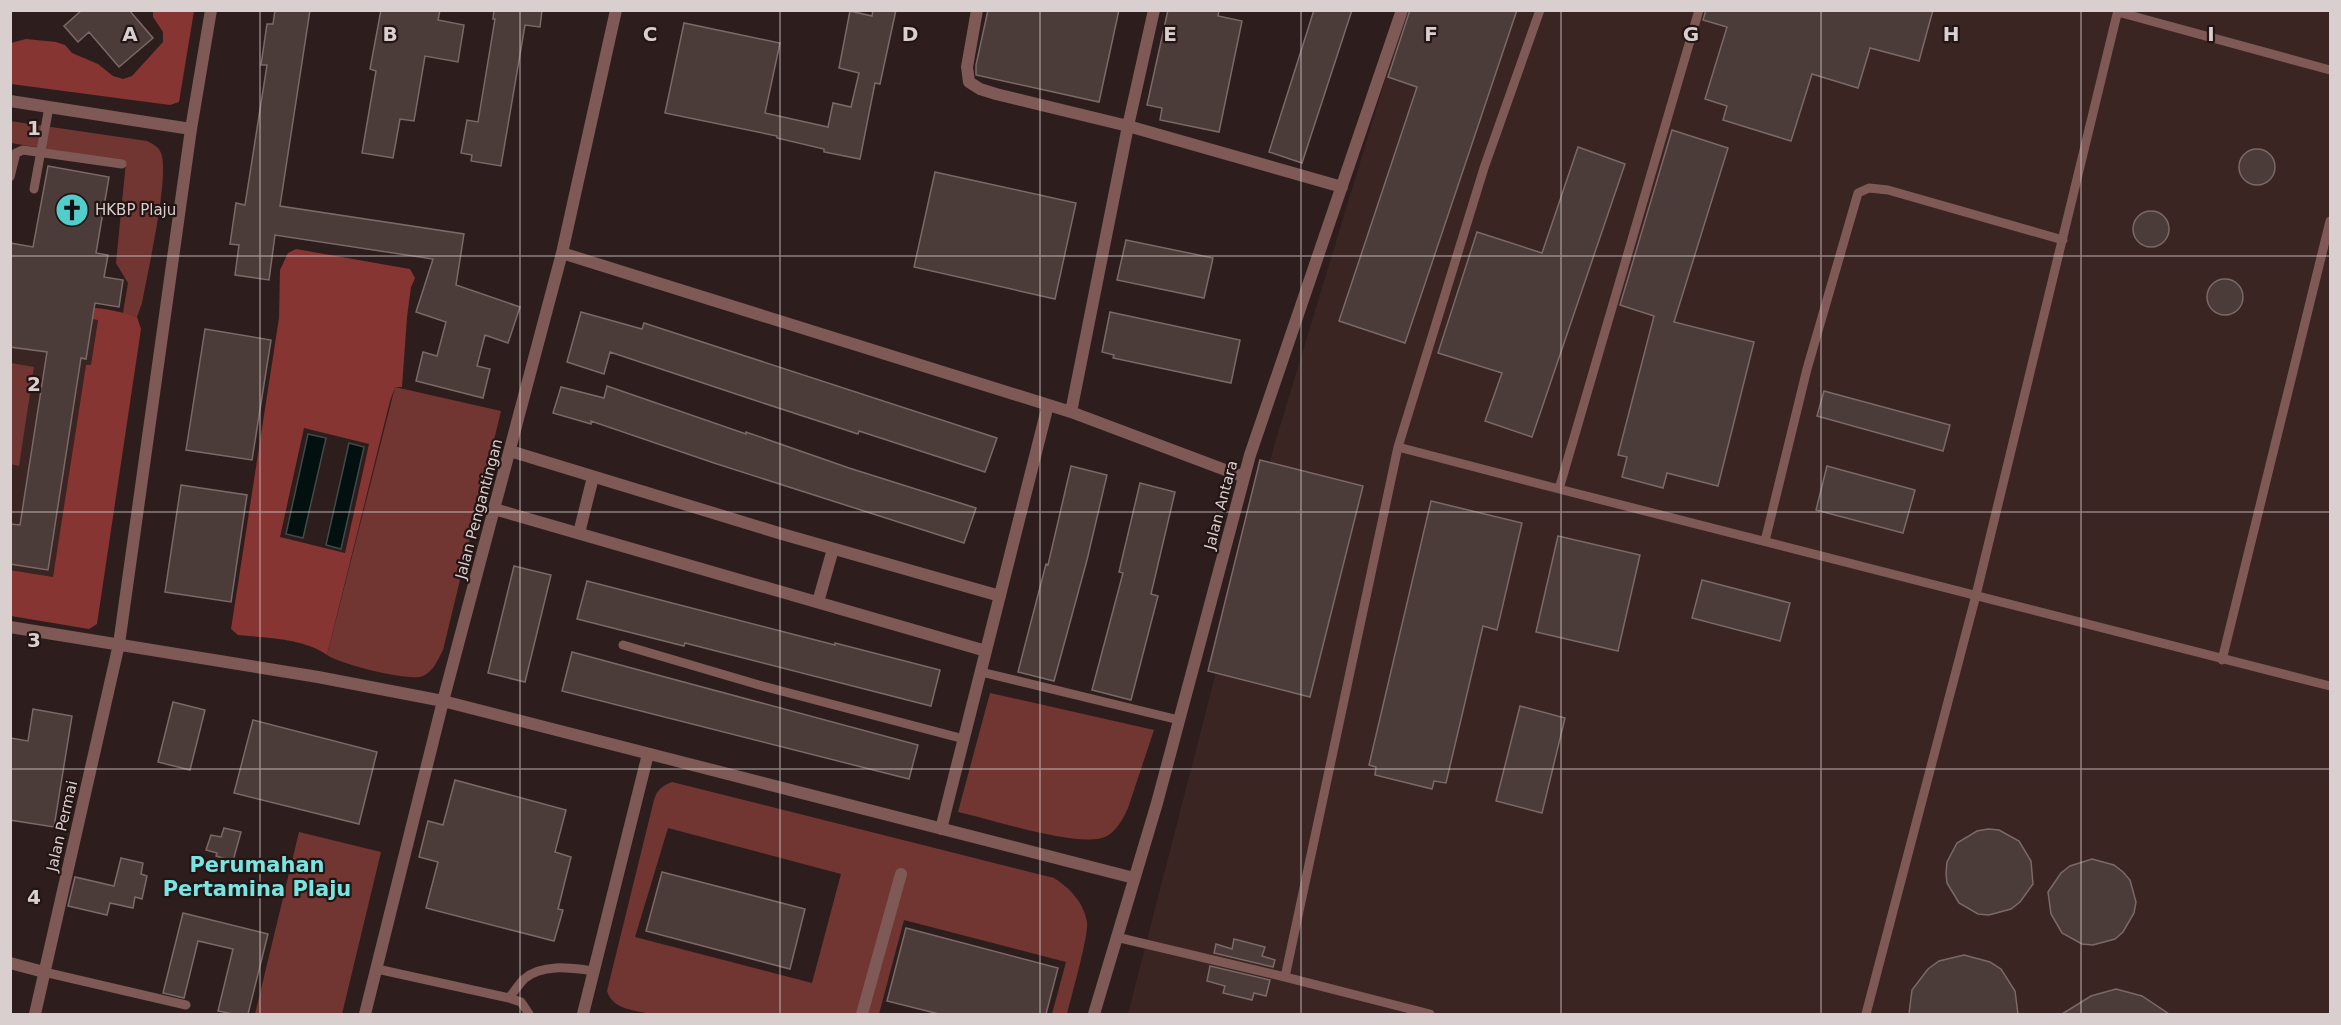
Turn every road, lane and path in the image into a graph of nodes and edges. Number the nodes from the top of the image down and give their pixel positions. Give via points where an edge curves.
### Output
1 (211, 10) edge
2 (616, 10) edge
3 (976, 10) edge
4 (1154, 10) edge
5 (1402, 10) edge
6 (1540, 10) edge
7 (1699, 10) edge
8 (2118, 11) edge
9 (2331, 70) edge
10 (10, 100) edge
11 (49, 107) junction
12 (1128, 126) junction
13 (191, 129) junction
14 (41, 152) junction
15 (122, 164) dead end
16 (10, 177) edge
17 (1341, 187) junction
18 (34, 189) dead end
19 (2331, 221) edge
20 (2062, 240) junction
21 (562, 253) junction
22 (1048, 405) junction
23 (1071, 412) junction
24 (1398, 447) junction
25 (510, 451) junction
26 (593, 477) junction
27 (1244, 477) junction
28 (1559, 489) junction
29 (494, 509) junction
30 (579, 533) junction
31 (1765, 542) junction
32 (833, 549) junction
33 (1976, 595) junction
34 (1000, 596) junction
35 (818, 602) junction
36 (10, 627) edge
37 (118, 644) junction
38 (623, 645) dead end
39 (986, 651) junction
40 (2222, 660) junction
41 (981, 672) junction
42 (2331, 686) edge
43 (443, 701) junction
44 (1179, 720) junction
45 (964, 739) junction
46 (648, 754) junction
47 (941, 829) junction
48 (901, 874) dead end
49 (1134, 878) junction
50 (1116, 938) junction
51 (10, 963) edge
52 (377, 969) junction
53 (594, 971) junction
54 (44, 972) junction
55 (1285, 976) junction
56 (509, 998) junction
57 (186, 1005) dead end
58 (34, 1014) edge
59 (365, 1014) edge
60 (529, 1014) edge
61 (587, 1014) edge
62 (862, 1014) edge
63 (1094, 1014) edge
64 (1430, 1014) edge
65 (1866, 1014) edge

1 - 13 street, Jalan Permai
2 - 21 street, Jalan Pengantingan
3 - 12 street via 967,67 969,82 996,94
4 - 12 street
5 - 17 street, Jalan Antara
6 - 24 lane via 1484,168
7 - 28 lane
8 - 9 lane
8 - 20 lane
10 - 11 street
11 - 13 street
11 - 14 lane
12 - 17 street
12 - 23 street
13 - 37 street, Jalan Permai
14 - 15 lane
14 - 16 lane via 19,151
14 - 18 lane
17 - 27 street, Jalan Antara
19 - 40 lane
20 - 31 lane via 1887,190 1869,188 1858,193 1807,369
20 - 33 lane
21 - 22 street
21 - 25 street, Jalan Pengantingan
22 - 23 street
22 - 34 street
23 - 27 street
24 - 28 lane
24 - 55 lane
25 - 26 street
25 - 29 street, Jalan Pengantingan
26 - 30 street
26 - 32 street
27 - 44 street, Jalan Antara
28 - 31 lane
29 - 30 street
29 - 43 street, Jalan Pengantingan
30 - 35 street
31 - 33 lane
32 - 34 street
32 - 35 street
33 - 40 lane
33 - 65 lane
34 - 39 street
35 - 39 street
36 - 37 street
37 - 43 street
37 - 54 street, Jalan Permai
38 - 45 lane
39 - 41 street
40 - 42 lane
41 - 44 lane
41 - 45 street
43 - 46 street
43 - 52 street, Jalan Pengantingan
44 - 49 street, Jalan Antara
45 - 47 street
46 - 47 street
46 - 53 street
47 - 49 street
48 - 62 street
49 - 50 street, Jalan Antara
50 - 55 lane
50 - 63 street, Jalan Antara
51 - 54 street
52 - 56 lane
52 - 59 street, Jalan Pengantingan
53 - 56 lane via 561,967 543,970 525,978
53 - 61 street
54 - 57 lane
54 - 58 street, Jalan Permai
55 - 64 lane
56 - 60 lane via 521,1002

